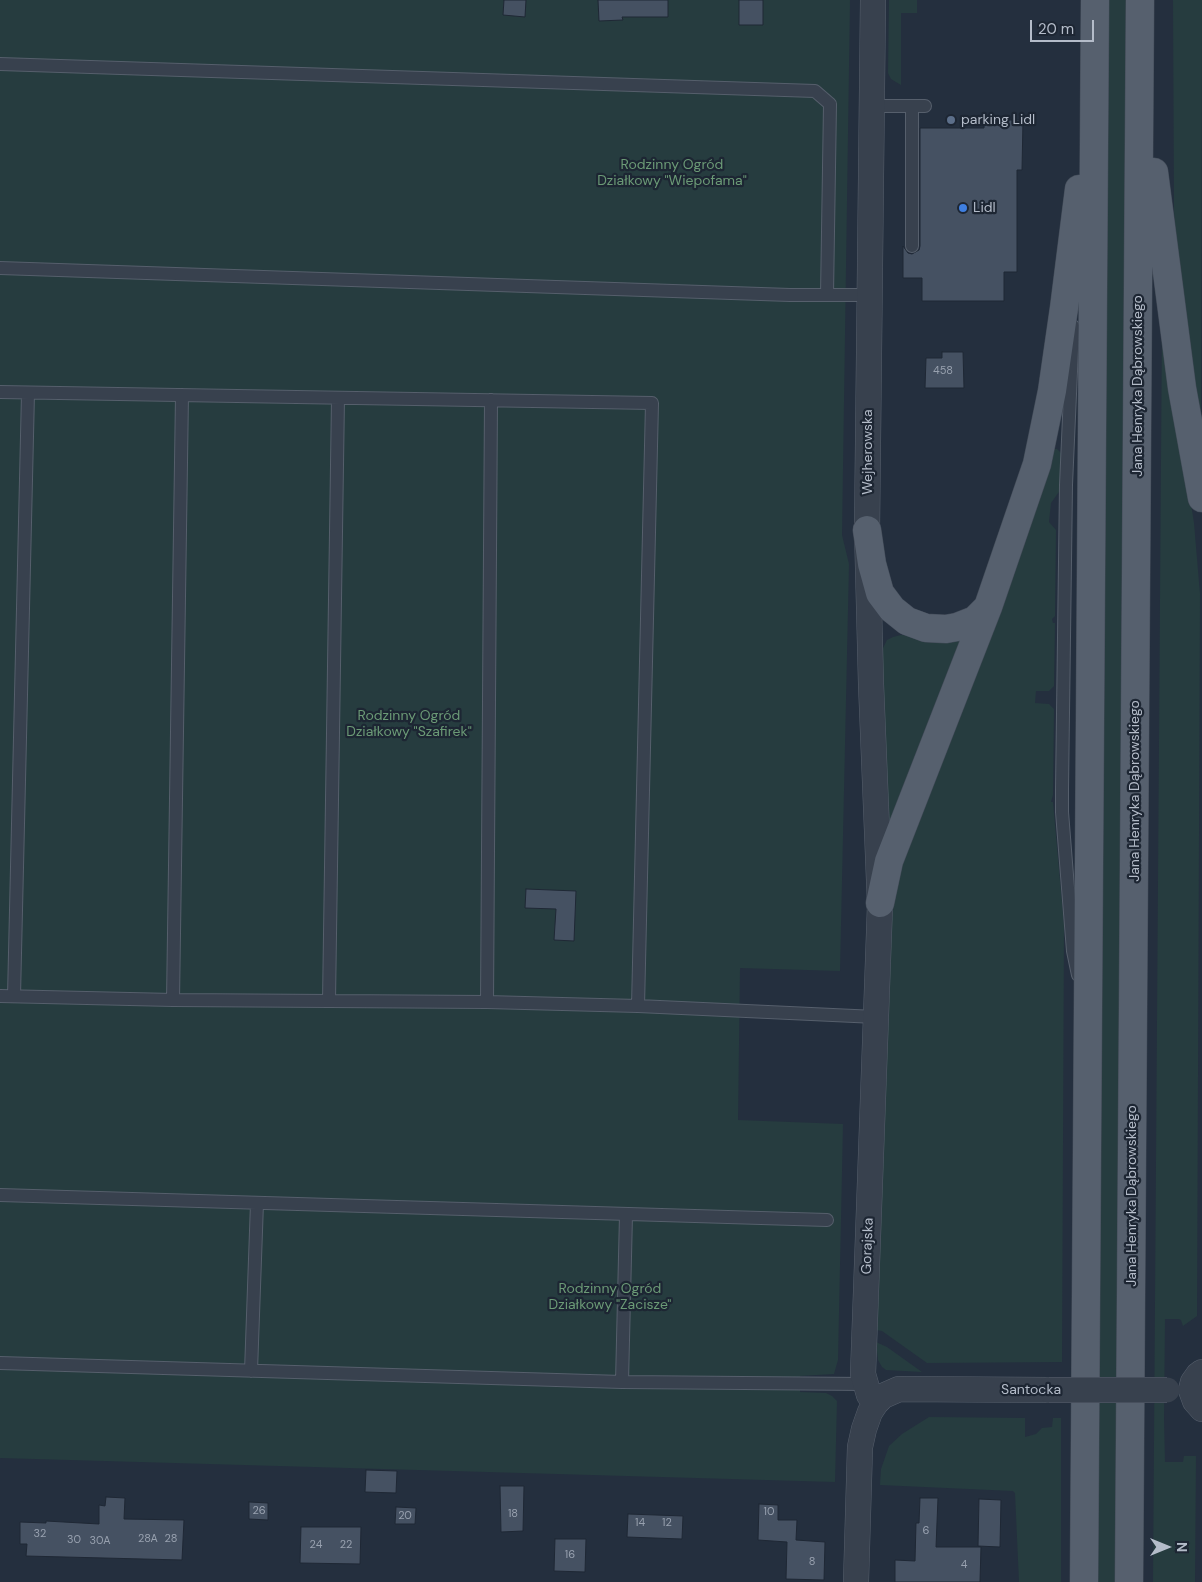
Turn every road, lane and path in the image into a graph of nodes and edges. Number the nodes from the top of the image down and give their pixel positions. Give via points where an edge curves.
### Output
1 (873, 0) edge
2 (1095, 0) edge
3 (1140, 0) edge
4 (1095, 61) junction
5 (1140, 61) junction
6 (0, 64) edge
7 (871, 106) junction
8 (912, 106) junction
9 (925, 106) dead end
10 (1076, 211) junction
11 (912, 246) dead end
12 (0, 268) edge
13 (827, 295) junction
14 (869, 295) junction
15 (0, 392) edge
16 (28, 393) junction
17 (182, 395) junction
18 (338, 398) junction
19 (491, 400) junction
20 (1202, 498) edge
21 (867, 530) junction
22 (988, 607) junction
23 (880, 903) junction
24 (0, 996) edge
25 (14, 996) junction
26 (174, 1000) junction
27 (329, 1002) junction
28 (487, 1002) junction
29 (638, 1006) junction
30 (876, 1017) junction
31 (1088, 1027) junction
32 (0, 1195) edge
33 (257, 1203) junction
34 (626, 1215) junction
35 (827, 1220) dead end
36 (0, 1363) edge
37 (251, 1372) junction
38 (622, 1382) junction
39 (1198, 1390) edge
40 (870, 1394) junction
41 (856, 1582) edge
42 (1084, 1582) edge
43 (1129, 1582) edge

1 - 7 street, Wejherowska
2 - 4 main road
3 - 5 main road, Jana Henryka Dąbrowskiego
4 - 10 main road
4 - 31 main road
5 - 20 main road via 1174,333
5 - 43 main road, Jana Henryka Dąbrowskiego
6 - 13 lane via 815,91 830,104
7 - 8 lane
7 - 14 street, Wejherowska
8 - 9 lane
8 - 11 lane
10 - 22 main road via 1052,390 1037,464
10 - 31 lane via 1066,485 1062,812 1073,951
12 - 13 lane
13 - 14 lane
14 - 21 street, Wejherowska
15 - 16 lane
16 - 17 lane
16 - 25 lane
17 - 18 lane
17 - 26 lane
18 - 19 lane
18 - 27 lane
19 - 28 lane
19 - 29 lane via 652,403
21 - 22 main road via 880,593 907,621 926,628 946,629 975,620
21 - 23 street, Wejherowska
22 - 23 main road via 889,861
23 - 30 street, Gorajska
24 - 25 lane
25 - 26 lane
26 - 27 lane
27 - 28 lane
28 - 29 lane
29 - 30 lane
30 - 40 street, Gorajska via 863,1374
31 - 42 main road
32 - 33 lane
33 - 34 lane
33 - 37 lane
34 - 35 lane
34 - 38 lane
36 - 37 lane
37 - 38 lane
38 - 40 lane
39 - 40 street, Santocka, bridge via 899,1389 883,1396
40 - 41 street, Gorajska via 870,1412 860,1447

